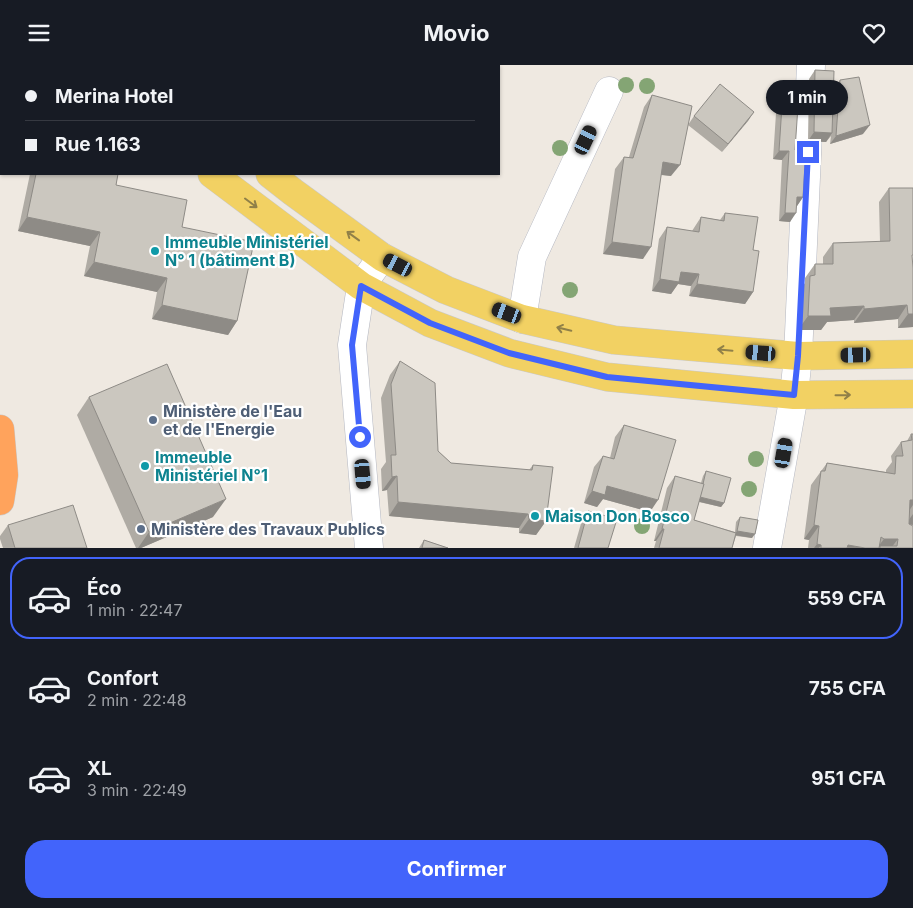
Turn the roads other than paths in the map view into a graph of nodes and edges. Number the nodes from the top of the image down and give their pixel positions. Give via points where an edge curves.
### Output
1 (811, 65) edge
2 (609, 91) dead end
3 (213, 175) edge
4 (271, 175) edge
5 (382, 257) junction
6 (361, 286) junction
7 (522, 319) junction
8 (913, 354) edge
9 (798, 356) junction
10 (913, 394) edge
11 (794, 395) junction
12 (0, 429) edge
13 (0, 501) edge
14 (369, 548) edge
15 (767, 548) edge

1 - 9 street
2 - 7 street via 532,257
3 -> 6 main road
5 -> 4 main road
5 - 6 street
5 - 7 main road via 446,290
6 - 11 main road via 430,323 518,355 607,377
6 - 14 street via 352,345
9 -> 7 main road via 614,340
8 - 9 main road
9 - 11 street
11 -> 10 main road
11 - 15 street
12 - 13 highway via 4,475

